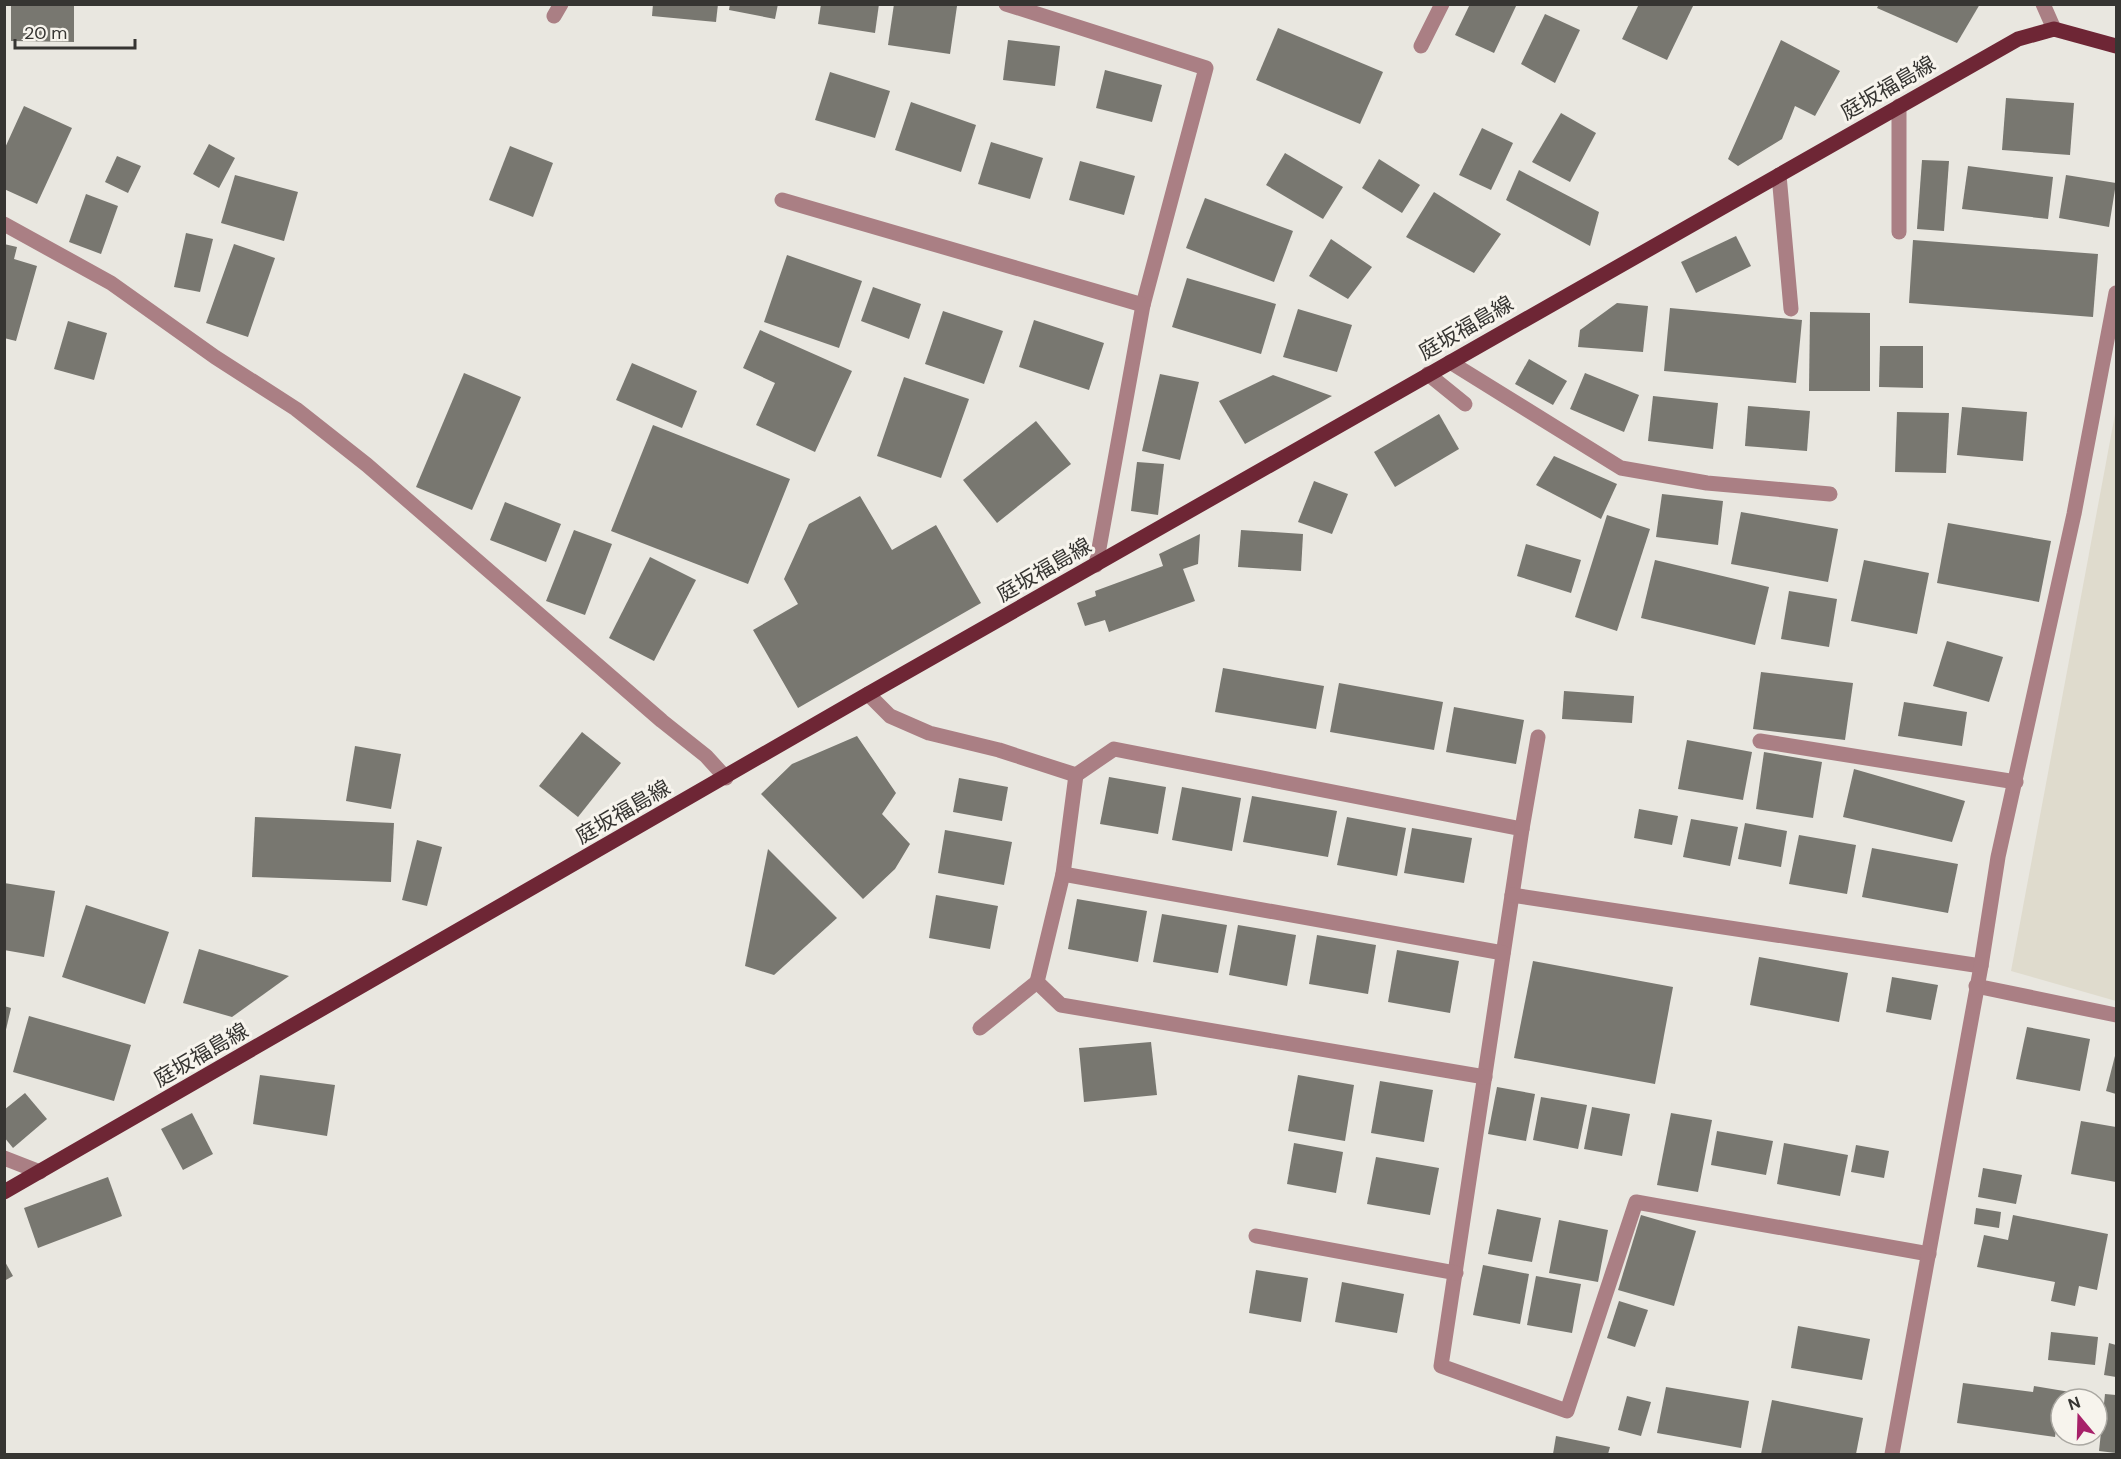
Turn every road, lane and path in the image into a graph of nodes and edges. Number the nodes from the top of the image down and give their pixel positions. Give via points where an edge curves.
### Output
1 (1006, 4) edge
2 (1442, 4) edge
3 (2043, 4) edge
4 (2054, 29) junction
5 (1421, 46) dead end
6 (2116, 46) edge
7 (1899, 106) junction
8 (1779, 175) junction
9 (782, 200) dead end
10 (4, 224) edge
11 (1899, 232) dead end
12 (2116, 293) edge
13 (1143, 305) junction
14 (1791, 309) dead end
15 (1450, 362) junction
16 (1428, 374) junction
17 (1465, 404) dead end
18 (1830, 494) dead end
19 (1096, 565) junction
20 (868, 694) junction
21 (1538, 737) dead end
22 (1760, 741) dead end
23 (1076, 775) junction
24 (726, 778) junction
25 (2016, 782) junction
26 (1522, 829) junction
27 (1063, 874) junction
28 (1512, 895) junction
29 (1503, 953) junction
30 (1981, 966) junction
31 (1037, 982) junction
32 (1976, 986) junction
33 (2116, 1015) edge
34 (980, 1028) dead end
35 (1485, 1077) junction
36 (4, 1158) edge
37 (40, 1172) junction
38 (4, 1192) edge
39 (1256, 1236) dead end
40 (1929, 1254) junction
41 (1456, 1273) junction
42 (1892, 1455) edge

1 - 13 street via 1206,68
2 - 5 street
3 - 4 street
4 - 6 main road
4 - 7 main road, 庭坂福島線 via 2018,39
7 - 8 main road, 庭坂福島線
7 - 11 street
8 - 14 street
8 - 15 main road, 庭坂福島線
9 - 13 street
10 - 24 street via 111,283 296,409 367,465 706,756
12 - 25 street via 2074,514
13 - 19 street
15 - 16 main road, 庭坂福島線
15 - 18 street via 1621,468 1707,483
16 - 17 street
16 - 19 main road, 庭坂福島線
19 - 20 main road, 庭坂福島線
20 - 23 street via 890,716 929,733
20 - 24 main road, 庭坂福島線
21 - 26 street
22 - 25 street
23 - 26 street via 1114,749
23 - 27 street
24 - 37 main road, 庭坂福島線
25 - 30 street via 1998,857
26 - 28 street
27 - 29 street
27 - 31 street
28 - 29 street
28 - 30 street
29 - 35 street
30 - 32 street
31 - 34 street
31 - 35 street via 1061,1005
32 - 33 street
32 - 40 street
35 - 41 street
36 - 37 street
37 - 38 main road, 庭坂福島線
39 - 41 street
40 - 41 street via 1636,1202 1567,1411 1441,1366
40 - 42 street

